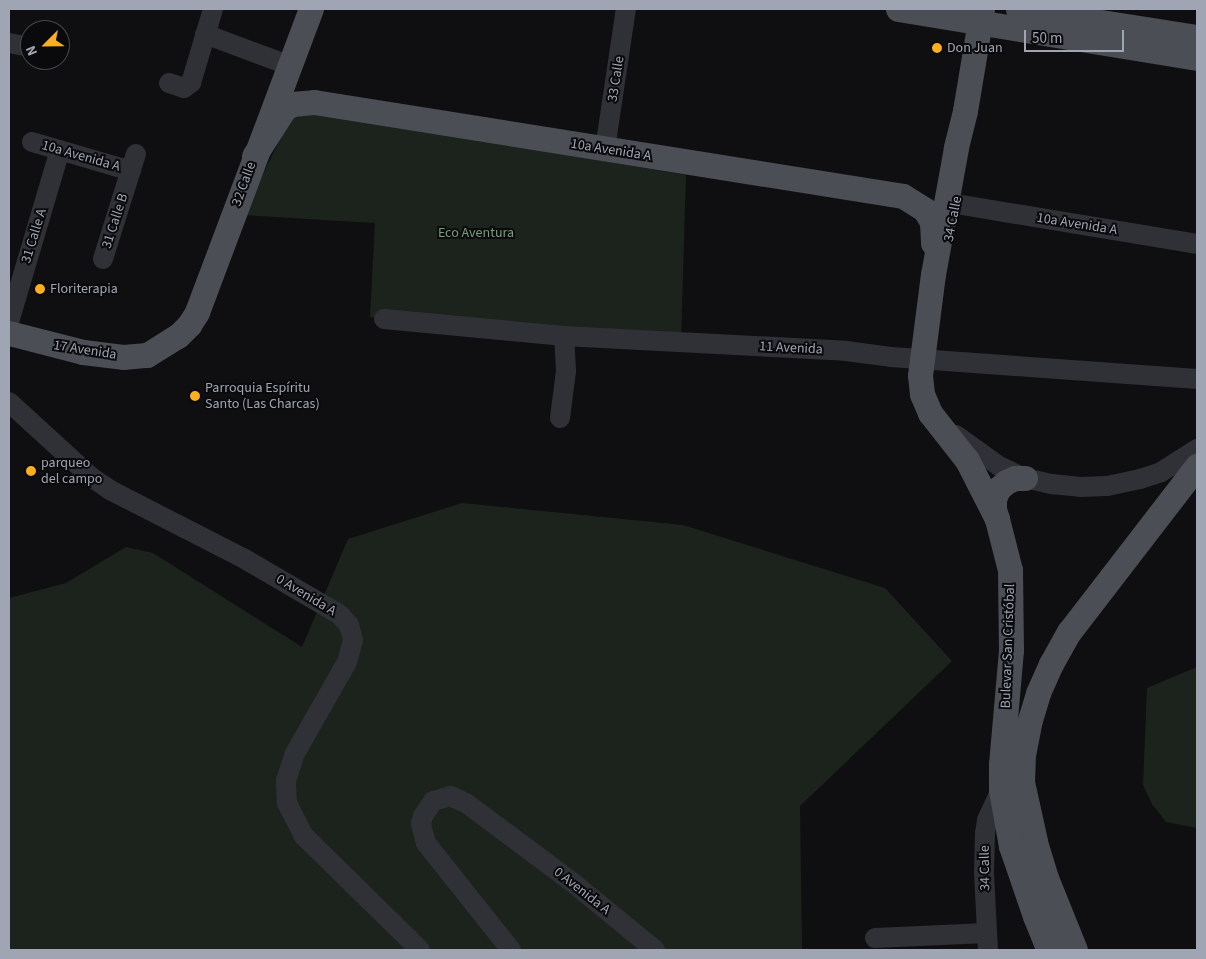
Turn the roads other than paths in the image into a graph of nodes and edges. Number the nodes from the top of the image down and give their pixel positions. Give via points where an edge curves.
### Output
1 (213, 9) edge
2 (311, 9) edge
3 (626, 9) edge
4 (898, 9) edge
5 (1018, 9) edge
6 (1098, 9) edge
7 (947, 13) edge
8 (981, 16) edge
9 (1197, 25) edge
10 (205, 34) junction
11 (1197, 37) edge
12 (1197, 58) edge
13 (288, 65) junction
14 (168, 83) dead end
15 (966, 111) junction
16 (32, 142) dead end
17 (605, 149) junction
18 (60, 150) junction
19 (254, 156) junction
20 (133, 163) joint
21 (956, 204) junction
22 (1197, 244) edge
23 (103, 259) dead end
24 (933, 274) junction
25 (384, 319) dead end
26 (9, 322) edge
27 (926, 324) junction
28 (564, 336) junction
29 (15, 341) edge
30 (162, 347) joint
31 (921, 358) junction
32 (1197, 379) edge
33 (9, 402) edge
34 (930, 413) junction
35 (560, 418) dead end
36 (1197, 449) edge
37 (1197, 466) edge
38 (1025, 478) junction
39 (997, 519) junction
40 (1000, 790) junction
41 (875, 938) dead end
42 (988, 941) edge
43 (420, 950) edge
44 (511, 950) edge
45 (655, 950) edge
46 (1049, 950) edge
47 (1075, 950) edge

1 - 10 street
2 - 13 main road, 32 Calle
3 - 17 street, 33 Calle
4 - 7 main road
5 - 11 main road
6 - 9 main road
7 - 8 main road
8 - 12 main road
8 - 15 main road, 34 Calle
10 - 13 street
10 - 14 street via 191,83 184,88
13 - 19 main road, 32 Calle
15 - 21 main road, 34 Calle
15 - 24 main road, 34 Calle
16 - 18 street, 10a Avenida A
17 - 19 main road, 10a Avenida A via 302,101 284,109
17 - 24 main road, 10a Avenida A via 903,196 925,210 932,222
18 - 20 street, 10a Avenida A
18 - 26 street, 31 Calle A
19 - 30 main road, 32 Calle via 197,312 189,326
20 - 23 street, 31 Calle B
21 - 22 street, 10a Avenida A
21 - 27 main road, 34 Calle via 942,276
24 - 27 main road, 34 Calle
25 - 28 street, 11 Avenida
27 - 31 main road, 34 Calle
28 - 31 street, 11 Avenida via 836,350
28 - 35 street via 566,371
29 - 30 main road, 17 Avenida via 109,356 148,355
31 - 32 street, 11 Avenida
31 - 34 main road, Bulevar San Cristóbal via 922,394
33 - 43 street, 0 Avenida A via 91,477 110,490 243,558 339,614 349,625 353,640 348,662 295,753 286,780 287,803 303,835
34 - 38 street via 973,449
34 - 39 main road, Bulevar San Cristóbal via 967,460
36 - 38 street via 1161,472 1107,486 1052,484
37 - 47 main road, Bulevar San Cristóbal via 1069,632 1038,692 1029,723 1022,782 1037,850
38 - 39 main road via 1010,480 998,489 994,499
39 - 40 main road, Bulevar San Cristóbal via 1010,570 1011,650
40 - 42 street, 34 Calle via 984,833
40 - 46 main road, Bulevar San Cristóbal via 1011,846
41 - 42 street
44 - 45 street, 0 Avenida A via 426,843 423,816 433,801 450,796 466,803 572,882

